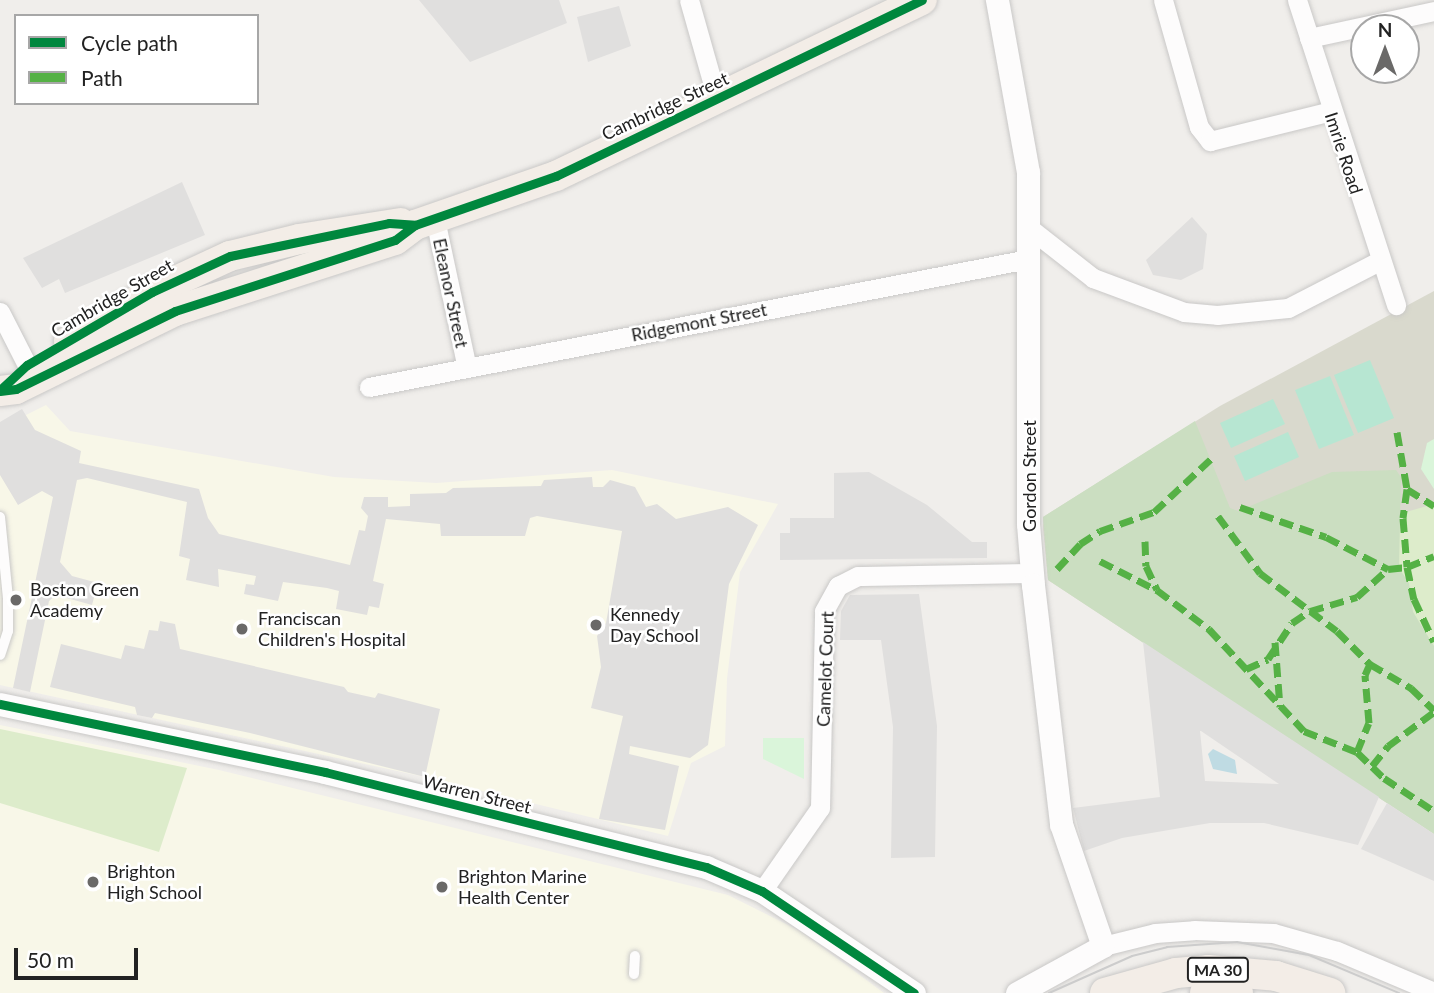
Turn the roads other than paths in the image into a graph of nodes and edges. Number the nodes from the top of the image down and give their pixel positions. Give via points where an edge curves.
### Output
1 (689, 0) edge
2 (922, 0) edge
3 (997, 0) edge
4 (1163, 0) edge
5 (1297, 0) edge
6 (1434, 11) edge
7 (1308, 38) junction
8 (717, 99) junction
9 (1331, 111) junction
10 (425, 222) junction
11 (1028, 228) junction
12 (1028, 259) junction
13 (1379, 261) junction
14 (1396, 305) dead end
15 (0, 312) edge
16 (27, 365) junction
17 (467, 368) junction
18 (369, 387) dead end
19 (0, 390) edge
20 (0, 517) edge
21 (1032, 573) junction
22 (0, 655) edge
23 (0, 704) edge
24 (762, 891) junction
25 (1103, 946) junction
26 (635, 957) dead end
27 (634, 974) dead end
28 (1434, 992) edge
29 (914, 993) edge
30 (1017, 993) edge
31 (1105, 993) edge
32 (1205, 993) edge
33 (1238, 993) edge
34 (1330, 993) edge

1 - 8 street
2 - 8 main road, Cambridge Street
3 - 11 street, Gordon Street via 1027,153
4 - 9 street via 1199,127 1210,141
5 - 7 street, Imrie Road
6 - 7 street
7 - 9 street, Imrie Road
8 - 10 main road, Cambridge Street via 556,176
9 - 13 street, Imrie Road
10 - 16 main road, Cambridge Street via 389,223 230,256 152,292
10 - 17 street, Eleanor Street
10 - 19 main road, Cambridge Street via 395,240 175,312 16,389
11 - 12 street, Gordon Street
11 - 13 street via 1093,278 1184,312 1217,315 1288,308
12 - 17 street, Ridgemont Street
12 - 21 street, Gordon Street
13 - 14 street, Imrie Road
15 - 16 street
16 - 19 main road, Cambridge Street
17 - 18 street, Ridgemont Street
20 - 22 lane via 8,599 8,631
21 - 24 street, Camelot Court via 858,576 838,586 824,611 820,808
21 - 25 street, Gordon Street via 1061,824
23 - 24 street, Warren Street via 324,772 706,867
24 - 29 street, Warren Street
25 - 28 street via 1155,933 1194,930 1273,933 1337,951
25 - 30 street
26 - 27 lane
31 - 34 main road, MA 30 via 1176,973 1208,970 1276,976
32 - 33 main road, MA 30

